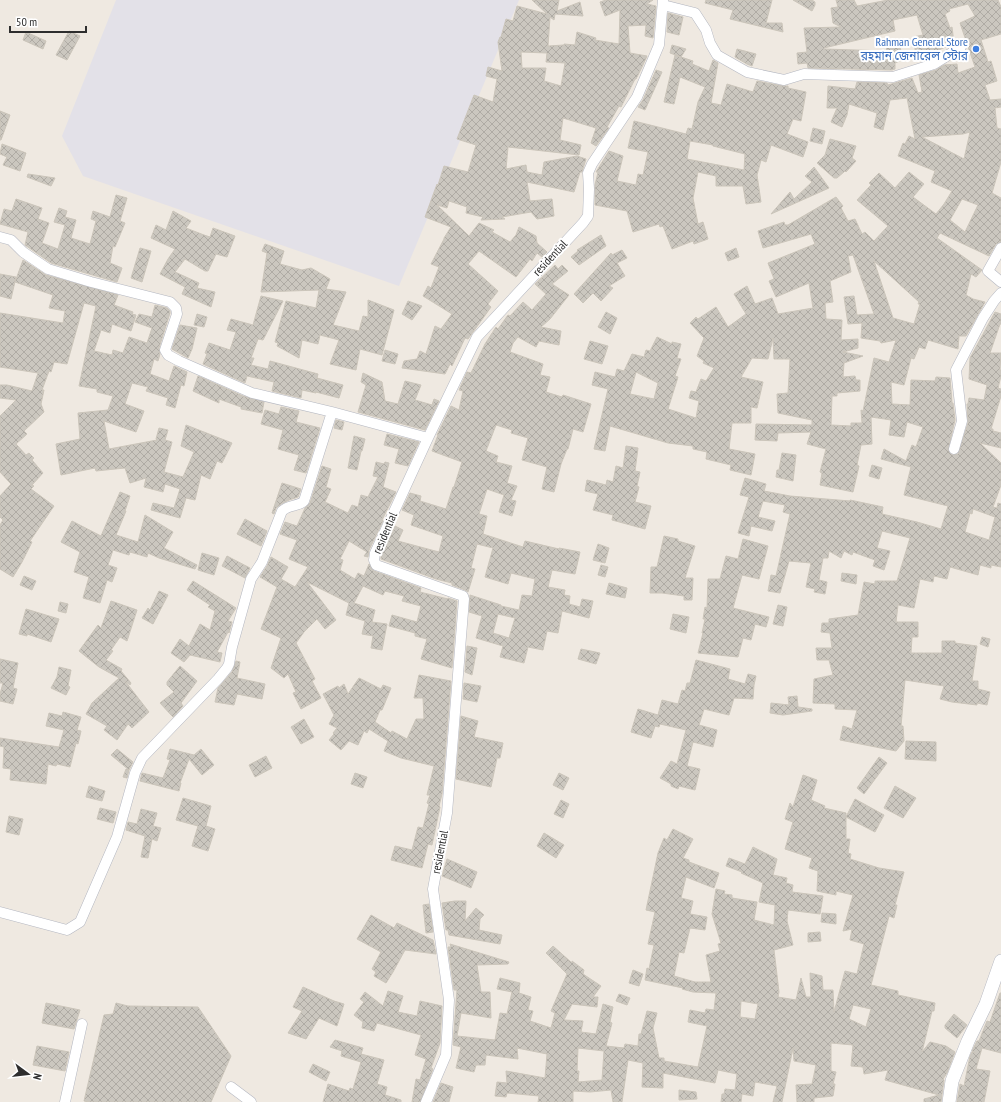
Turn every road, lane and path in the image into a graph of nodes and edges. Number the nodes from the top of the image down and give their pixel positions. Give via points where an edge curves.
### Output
1 (663, 3) edge
2 (961, 46) dead end
3 (0, 237) edge
4 (1001, 248) edge
5 (1001, 282) edge
6 (1001, 293) edge
7 (332, 412) junction
8 (428, 438) junction
9 (954, 449) dead end
10 (0, 912) edge
11 (1001, 961) edge
12 (82, 1024) dead end
13 (231, 1087) dead end
14 (65, 1102) edge
15 (251, 1102) edge
16 (426, 1102) edge
17 (949, 1102) edge

1 - 2 street via 695,13 717,55 747,72 784,80 804,74 893,77 934,64
1 - 8 street, residential via 659,44 637,97 588,173 588,216 477,337
3 - 7 street via 11,240 23,252 48,269 170,302 176,308 177,314 165,350 168,355 179,361 252,393
4 - 5 street via 988,271
6 - 9 street via 994,300 956,370 962,421
7 - 8 street
7 - 10 street via 304,500 300,505 286,507 282,511 262,562 251,579 227,668 142,758 135,773 117,836 80,922 67,930
8 - 16 street, residential via 374,560 376,565 463,596 464,600 447,813 433,889 449,1000 446,1055
11 - 17 street via 986,1004 952,1081
12 - 14 street
13 - 15 street

